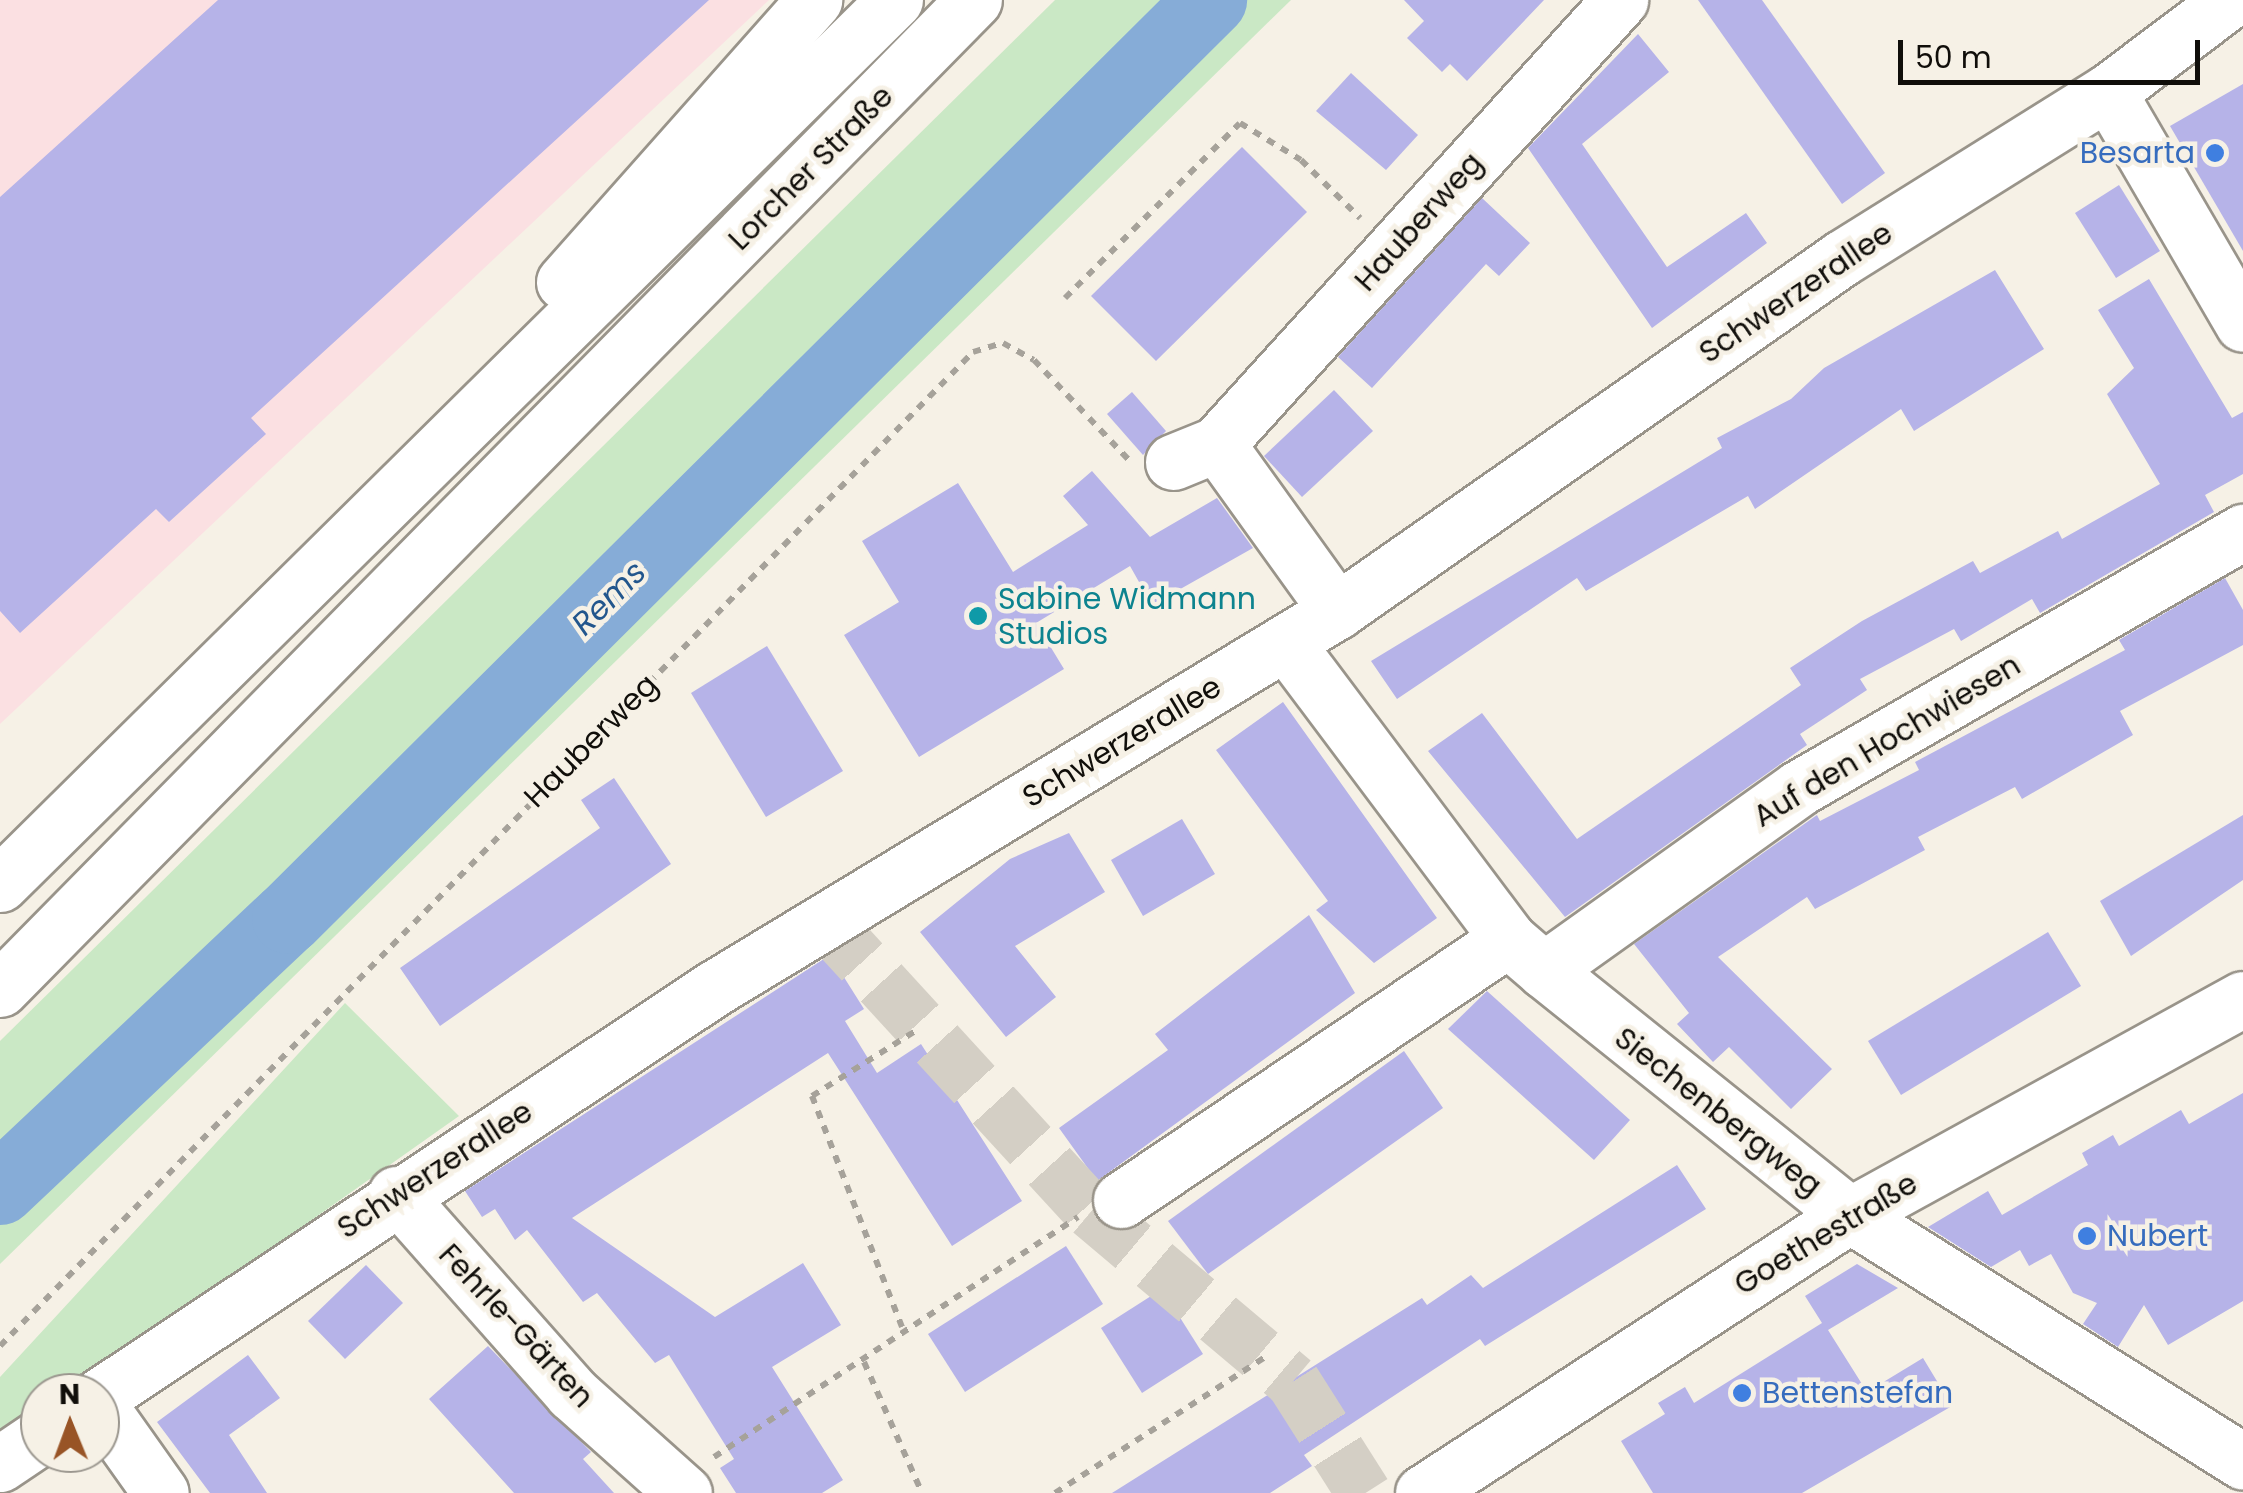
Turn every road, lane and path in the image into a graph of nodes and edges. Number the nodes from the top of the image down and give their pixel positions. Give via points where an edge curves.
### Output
1 (814, 0) edge
2 (895, 0) edge
3 (974, 0) edge
4 (1620, 0) edge
5 (2218, 3) edge
6 (2108, 92) junction
7 (1393, 251) junction
8 (1064, 298) dead end
9 (2243, 324) edge
10 (433, 450) junction
11 (1195, 453) junction
12 (2243, 532) edge
13 (1337, 610) junction
14 (1286, 643) junction
15 (0, 884) edge
16 (1526, 955) junction
17 (0, 988) edge
18 (2243, 999) edge
19 (917, 1030) dead end
20 (396, 1194) junction
21 (1121, 1200) joint
22 (1850, 1215) junction
23 (902, 1327) junction
24 (0, 1346) edge
25 (1264, 1358) dead end
26 (864, 1362) junction
27 (120, 1382) edge
28 (120, 1435) edge
29 (2243, 1462) edge
30 (680, 1487) edge
31 (161, 1493) edge
32 (922, 1493) edge
33 (1055, 1493) edge
34 (1424, 1493) edge

1 - 10 main road via 644,184
2 - 10 main road
3 - 17 main road, Lorcher Straße
4 - 7 main road, Hauberweg
5 - 6 main road, Schwerzerallee
6 - 9 main road
6 - 13 main road, Schwerzerallee via 1842,258
7 - 8 path via 1301,160 1240,123
7 - 11 main road, Hauberweg
10 - 15 main road
11 - 13 main road
11 - 24 path, Hauberweg via 1139,469 1034,360 1004,343 973,352
12 - 16 main road, Auf den Hochwiesen via 1799,788
13 - 14 main road, Schwerzerallee
14 - 16 main road, Siechenbergweg
14 - 20 main road, Schwerzerallee via 730,978
16 - 21 main road
16 - 22 main road, Siechenbergweg
18 - 22 main road, Goethestraße
19 - 23 path via 812,1096
20 - 27 main road, Schwerzerallee
20 - 30 main road, Fehrle-Gärten via 572,1394
21 - 23 path via 1054,1229
22 - 29 main road, Siechenbergweg
22 - 34 main road, Goethestraße
23 - 26 path
25 - 33 path
26 - 30 path
26 - 32 path
28 - 31 main road

